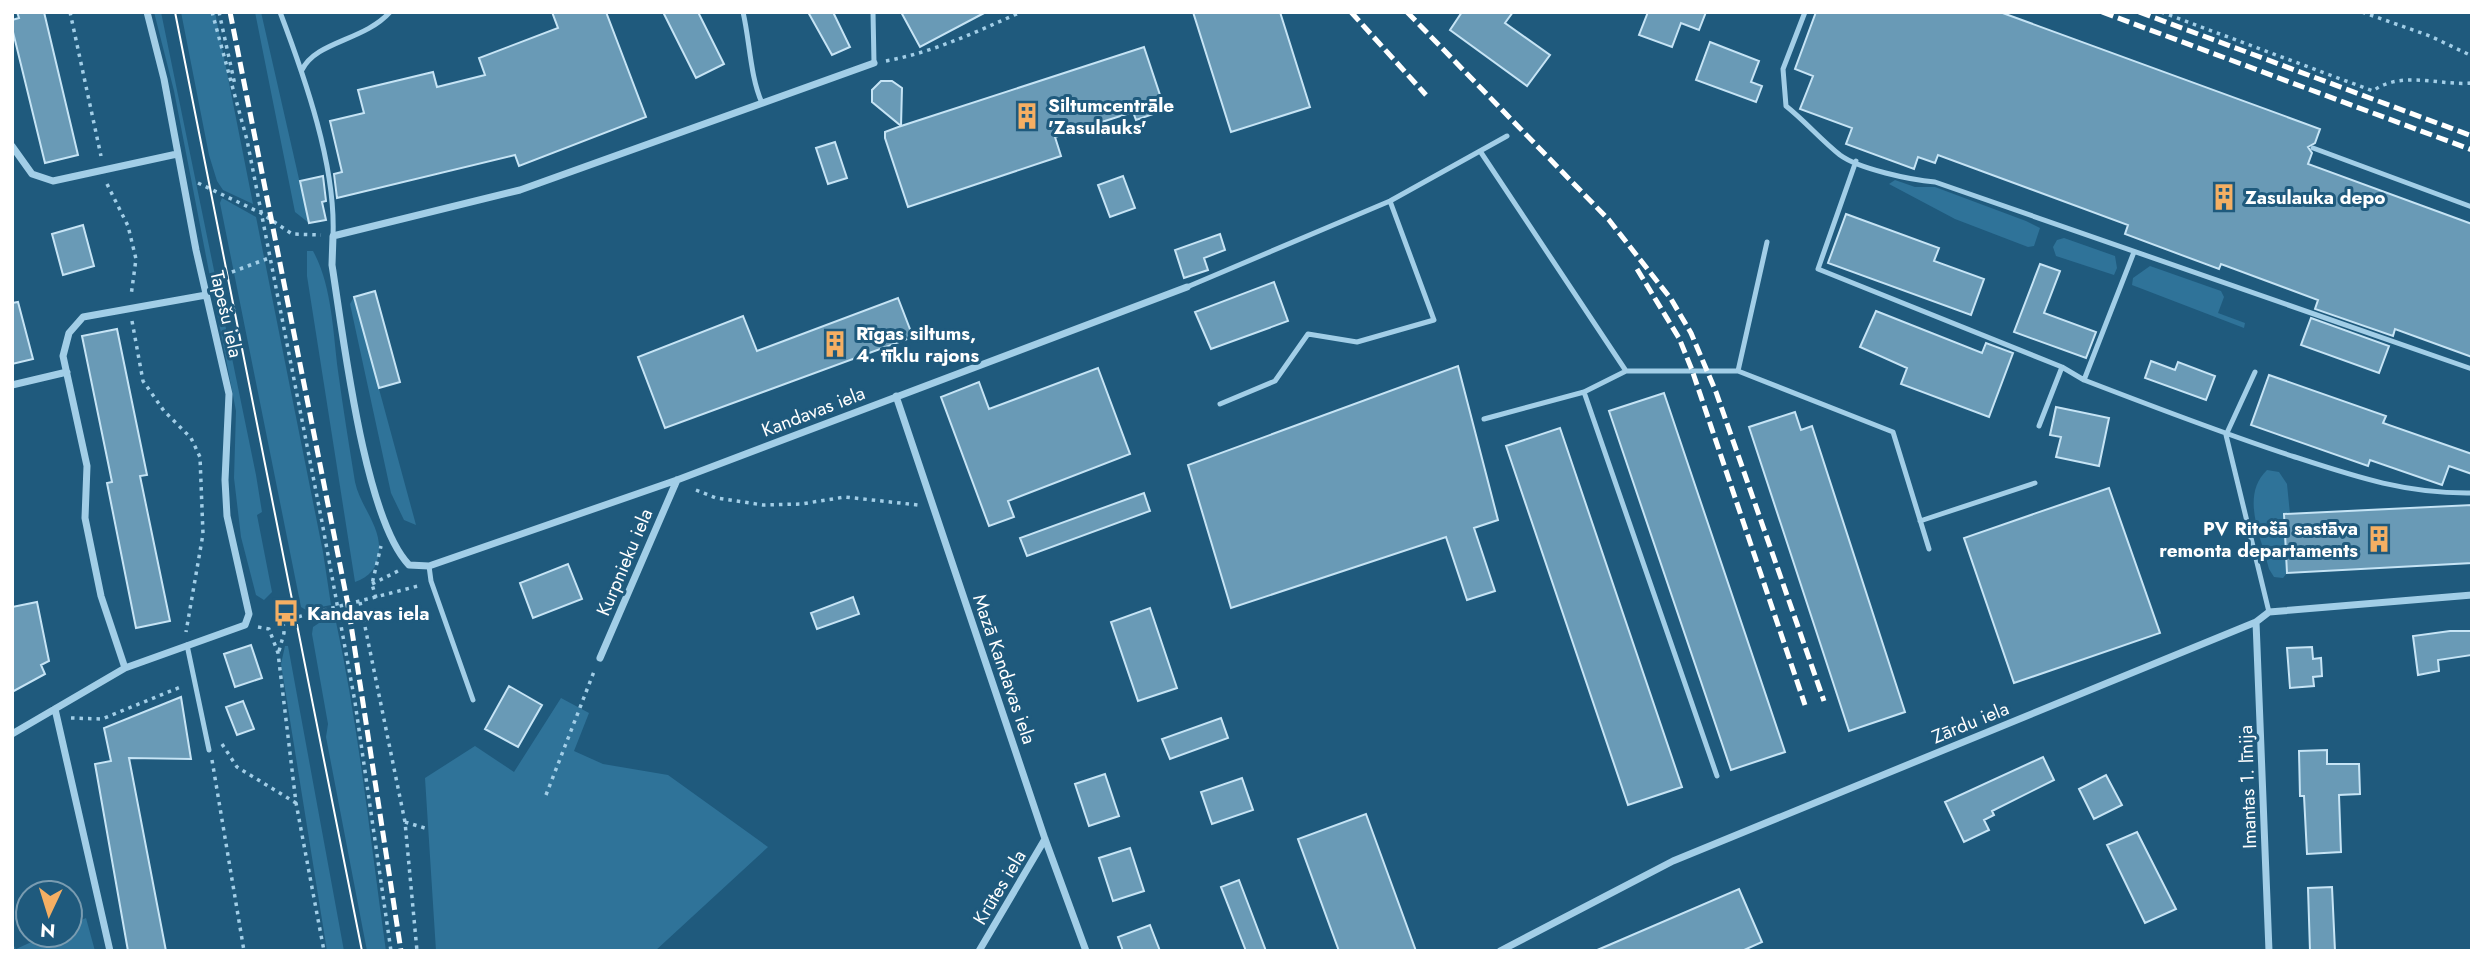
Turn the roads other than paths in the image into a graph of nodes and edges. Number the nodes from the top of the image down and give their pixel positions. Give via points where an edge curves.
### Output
1 (147, 12) edge
2 (280, 12) edge
3 (390, 12) edge
4 (743, 12) edge
5 (873, 12) edge
6 (1805, 12) edge
7 (874, 63) joint
8 (302, 70) junction
9 (762, 103) junction
10 (1507, 136) dead end
11 (12, 146) edge
12 (2314, 148) dead end
13 (1480, 151) junction
14 (177, 153) junction
15 (1856, 161) junction
16 (1390, 201) junction
17 (2472, 208) edge
18 (332, 236) junction
19 (1767, 242) dead end
20 (2134, 252) junction
21 (1187, 287) joint
22 (206, 295) junction
23 (2062, 367) junction
24 (2472, 369) edge
25 (1626, 371) junction
26 (67, 372) junction
27 (1738, 372) junction
28 (2255, 372) dead end
29 (2084, 380) junction
30 (12, 385) edge
31 (1584, 392) junction
32 (896, 396) junction
33 (1220, 404) dead end
34 (1484, 419) dead end
35 (2039, 426) dead end
36 (2226, 435) junction
37 (677, 480) junction
38 (2035, 483) dead end
39 (2472, 493) edge
40 (1920, 521) junction
41 (1929, 549) dead end
42 (429, 566) junction
43 (2472, 595) edge
44 (2270, 612) junction
45 (2256, 622) junction
46 (187, 645) junction
47 (600, 657) road end
48 (125, 668) junction
49 (473, 700) dead end
50 (55, 709) junction
51 (13, 733) edge
52 (209, 750) road end
53 (1717, 776) dead end
54 (1045, 839) junction
55 (110, 951) edge
56 (979, 951) edge
57 (1086, 951) edge
58 (1500, 951) edge
59 (2269, 951) edge

1 - 14 street, Tapešu iela
2 - 8 lane
3 - 8 lane via 363,34 316,52
4 - 9 lane via 754,83
5 - 7 lane
6 - 15 lane via 1783,69 1787,106 1841,156
7 - 9 street
8 - 18 lane via 334,201
9 - 18 street via 520,190
10 - 13 lane
11 - 14 street via 32,174 53,181
12 - 17 lane
13 - 16 lane
13 - 25 lane
14 - 22 street, Tapešu iela
15 - 20 lane via 1907,180 1935,181
15 - 23 lane via 1818,269
16 - 21 lane
16 - 33 lane via 1434,320 1357,342 1308,334 1275,382
18 - 42 street, Kandavas iela via 332,265 375,495 397,553 409,565
19 - 27 lane
20 - 24 lane
20 - 29 lane
21 - 32 street, Kandavas iela
22 - 26 street via 83,317 69,333 63,356
22 - 46 street, Tapešu iela via 229,394 227,516 248,614 245,625
23 - 29 lane
23 - 35 lane
25 - 27 lane
25 - 31 lane
26 - 30 street
26 - 48 street via 87,466 85,518 101,596
27 - 40 lane via 1893,432
28 - 36 lane
29 - 36 lane
31 - 34 lane
31 - 53 lane
32 - 37 street, Kandavas iela
32 - 54 street, Mazā Kandavas iela
36 - 39 lane via 2384,486
36 - 44 lane
37 - 42 street, Kandavas iela
37 - 47 street, Kurpnieku iela
38 - 40 lane
40 - 41 lane
42 - 49 lane
43 - 44 street
44 - 45 street, Zārdu iela
45 - 58 street, Zārdu iela via 1672,861
45 - 59 street, Imantas 1. līnija
46 - 48 street
46 - 52 lane
48 - 50 street
50 - 51 street
50 - 55 street
54 - 56 street, Krūtes iela
54 - 57 street, Mazā Kandavas iela

